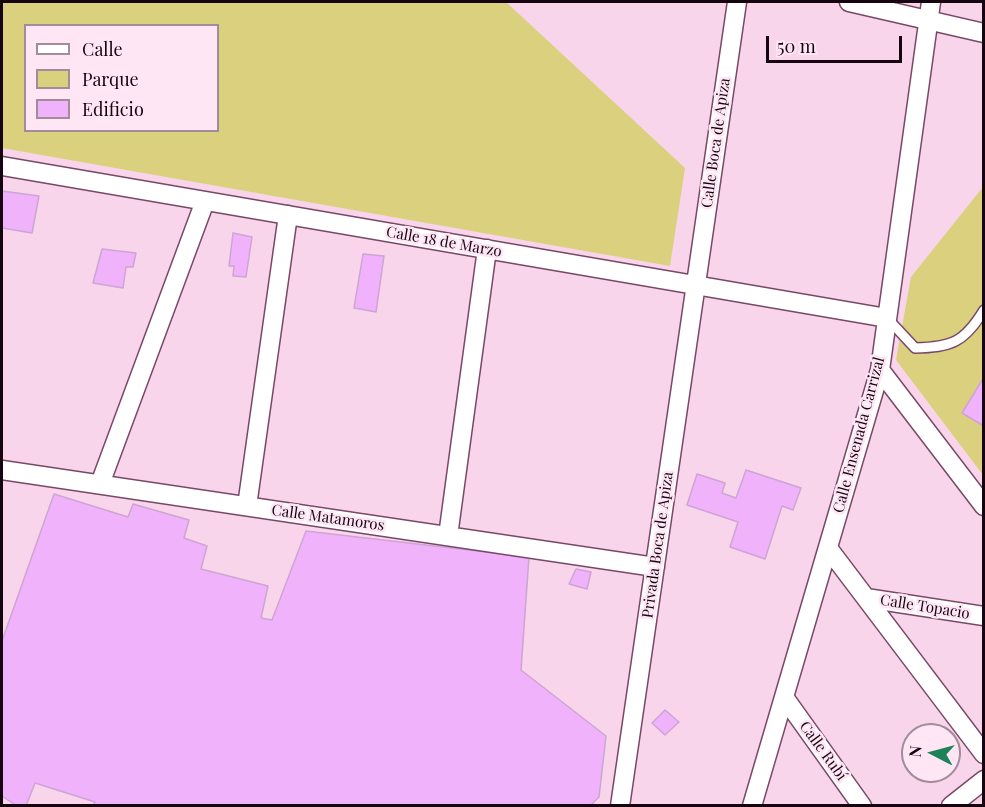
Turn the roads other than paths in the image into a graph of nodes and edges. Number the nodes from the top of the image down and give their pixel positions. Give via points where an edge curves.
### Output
1 (737, 2) edge
2 (849, 2) edge
3 (931, 2) edge
4 (928, 20) junction
5 (984, 33) edge
6 (2, 166) edge
7 (205, 201) junction
8 (288, 215) junction
9 (487, 249) junction
10 (696, 285) junction
11 (984, 310) edge
12 (886, 318) junction
13 (880, 370) junction
14 (2, 470) edge
15 (100, 484) junction
16 (247, 506) junction
17 (984, 506) edge
18 (448, 536) junction
19 (828, 548) junction
20 (655, 567) junction
21 (866, 598) junction
22 (984, 616) edge
23 (784, 698) junction
24 (984, 754) edge
25 (984, 780) edge
26 (620, 806) edge
27 (752, 806) edge
28 (862, 806) edge
29 (951, 806) edge

1 - 10 street, Calle Boca de Apiza
2 - 4 street
3 - 4 street, Calle Ensenada Carrizal
4 - 5 street
4 - 12 street, Calle Ensenada Carrizal
6 - 7 street, Calle 18 de Marzo
7 - 8 street, Calle 18 de Marzo
7 - 15 street
8 - 9 street, Calle 18 de Marzo
8 - 16 street
9 - 10 street, Calle 18 de Marzo
9 - 18 street
10 - 12 street, Calle 18 de Marzo
10 - 20 street, Privada Boca de Apiza
11 - 12 lane via 975,325 948,347 915,348
12 - 13 street, Calle Ensenada Carrizal
13 - 17 street
13 - 19 street, Calle Ensenada Carrizal
14 - 15 street, Calle Matamoros
15 - 16 street, Calle Matamoros
16 - 18 street, Calle Matamoros
18 - 20 street, Calle Matamoros
19 - 21 street
19 - 23 street, Calle Ensenada Carrizal
20 - 26 street, Privada Boca de Apiza
21 - 22 street, Calle Topacio
21 - 24 street
23 - 27 street, Calle Ensenada Carrizal
23 - 28 street, Calle Rubí
25 - 29 street

